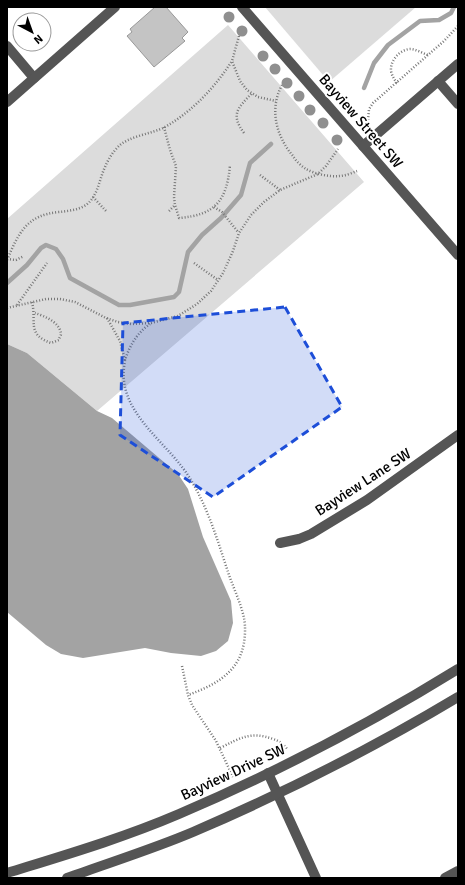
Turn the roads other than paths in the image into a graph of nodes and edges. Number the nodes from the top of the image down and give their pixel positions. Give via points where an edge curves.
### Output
1 (242, 7) edge
2 (111, 8) edge
3 (7, 46) edge
4 (458, 64) edge
5 (34, 78) junction
6 (438, 81) junction
7 (7, 102) edge
8 (458, 104) edge
9 (363, 146) junction
10 (458, 255) edge
11 (458, 435) edge
12 (280, 543) dead end
13 (458, 669) edge
14 (458, 697) edge
15 (268, 774) junction
16 (278, 794) junction
17 (458, 871) edge
18 (7, 873) edge
19 (67, 878) edge
20 (316, 878) edge
21 (445, 878) edge

1 - 9 street, Bayview Street SW
2 - 5 street
3 - 5 street
4 - 6 street
5 - 7 street
6 - 8 street
6 - 9 street
9 - 10 street, Bayview Street SW
11 - 12 street, Bayview Lane SW via 367,500 311,534
13 - 15 street, Bayview Drive SW via 370,720
14 - 16 street via 355,756
15 - 16 street
15 - 18 street, Bayview Drive SW via 178,814 99,844
16 - 19 street via 192,833
16 - 20 street
17 - 21 street

